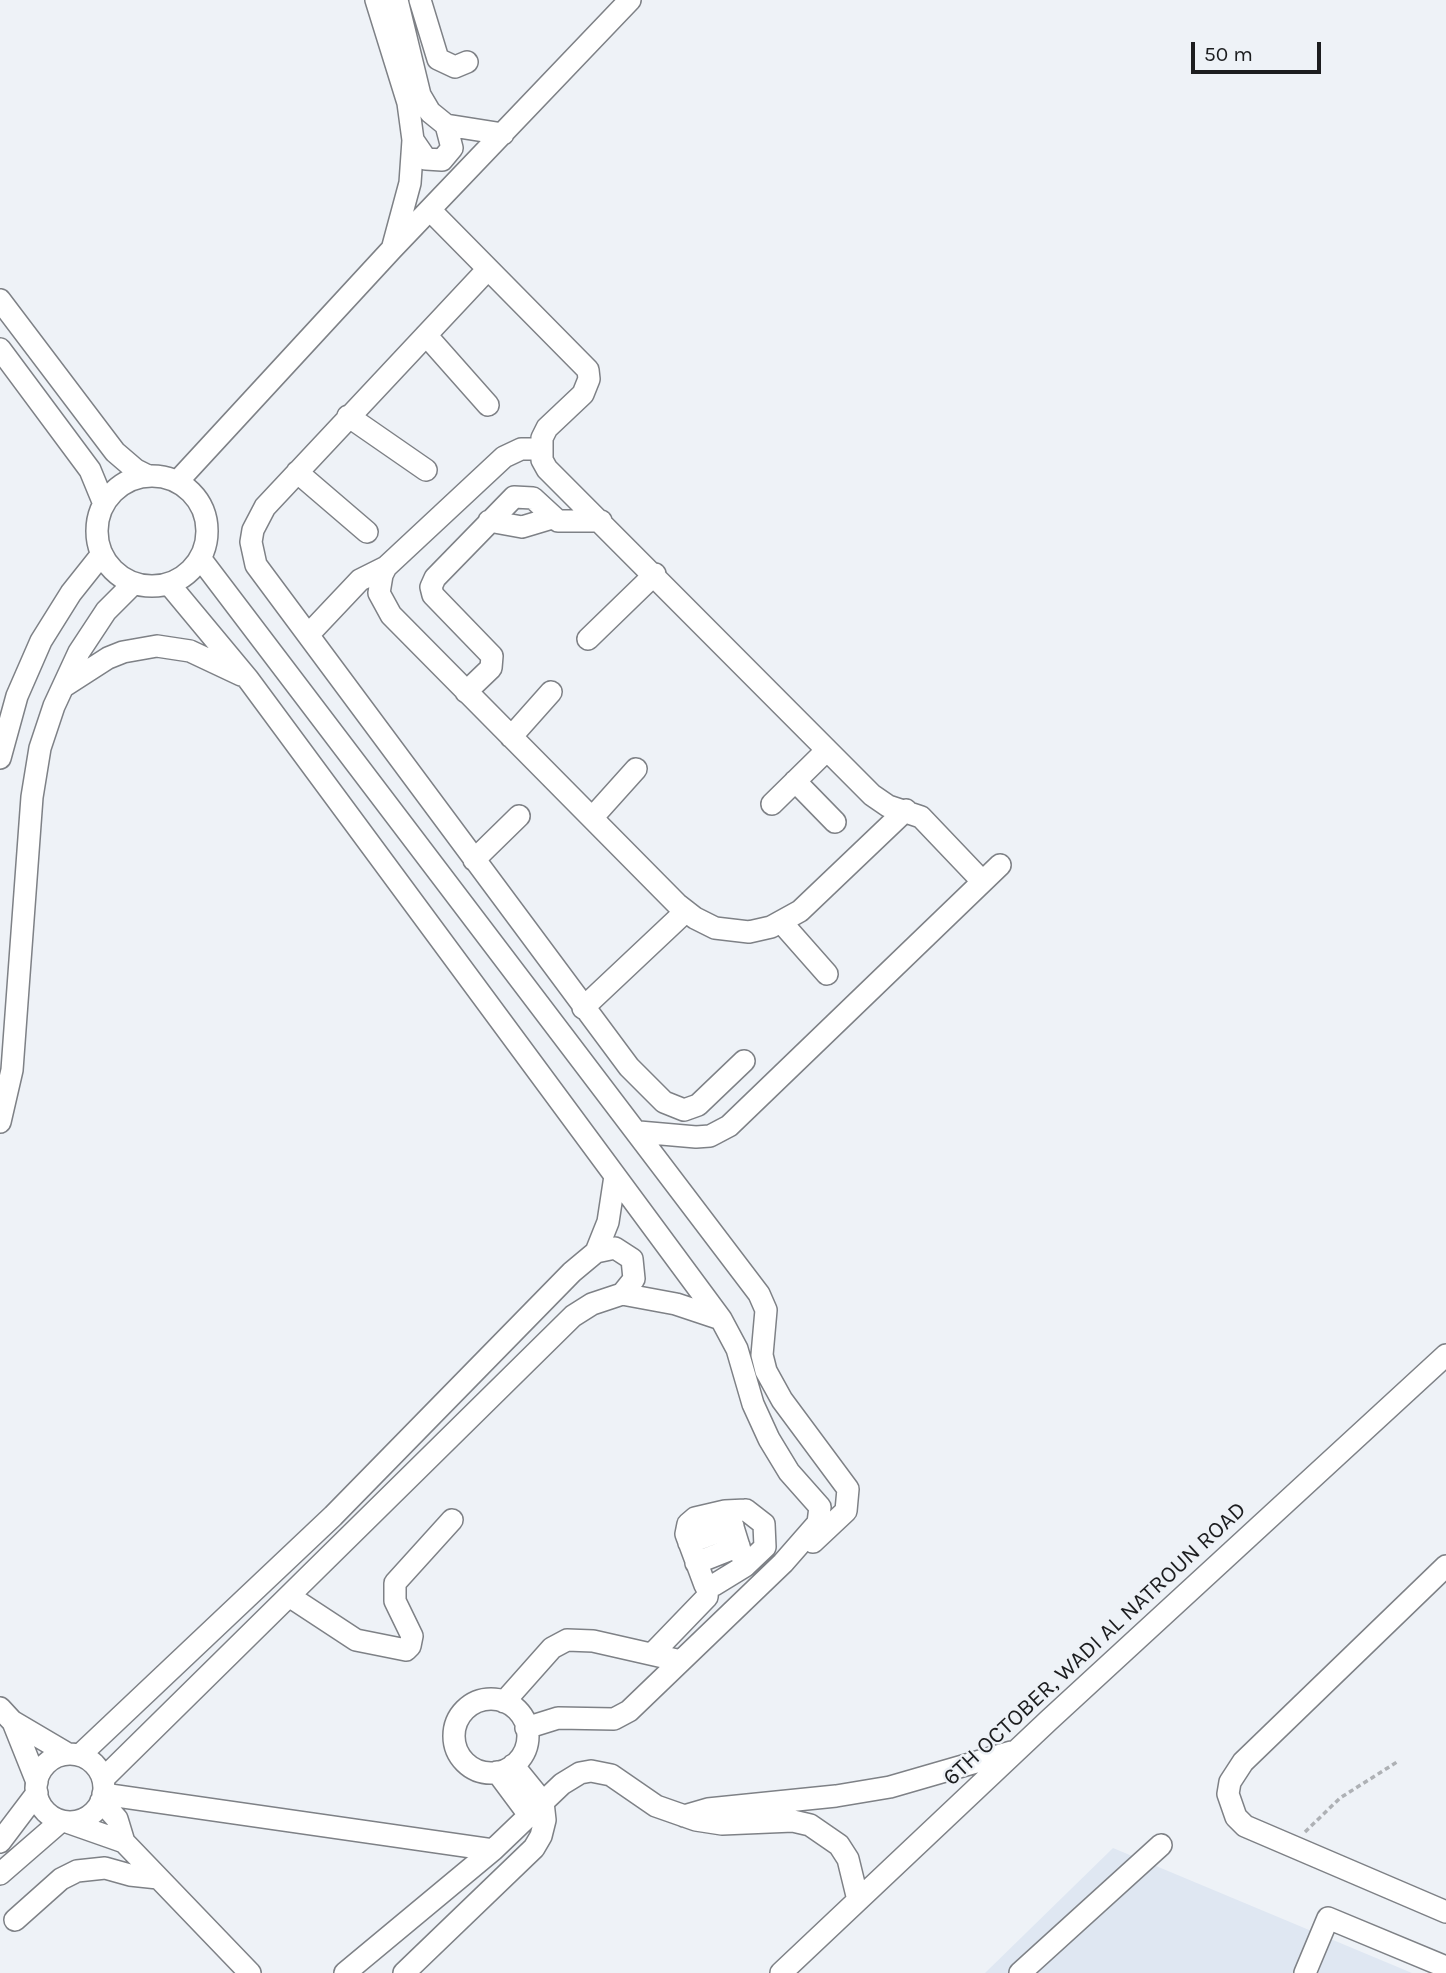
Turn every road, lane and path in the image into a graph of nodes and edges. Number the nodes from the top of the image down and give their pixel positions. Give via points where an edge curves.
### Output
1 (376, 0) edge
2 (397, 0) edge
3 (420, 0) edge
4 (630, 0) edge
5 (467, 62) dead end
6 (446, 125) junction
7 (503, 134) junction
8 (413, 140) junction
9 (429, 210) junction
10 (392, 248) junction
11 (488, 269) junction
12 (0, 300) edge
13 (426, 335) junction
14 (0, 349) edge
15 (488, 405) dead end
16 (348, 416) junction
17 (540, 449) junction
18 (426, 470) dead end
19 (297, 472) junction
20 (148, 476) junction
21 (177, 482) junction
22 (104, 505) junction
23 (552, 518) junction
24 (489, 521) junction
25 (601, 521) junction
26 (368, 532) dead end
27 (102, 554) junction
28 (200, 558) junction
29 (387, 567) junction
30 (655, 574) junction
31 (134, 583) junction
32 (169, 584) junction
33 (349, 595) junction
34 (68, 598) junction
35 (382, 602) junction
36 (99, 619) junction
37 (308, 635) junction
38 (588, 639) dead end
39 (248, 679) junction
40 (63, 687) junction
41 (466, 692) junction
42 (551, 692) dead end
43 (511, 737) junction
44 (827, 750) junction
45 (0, 758) edge
46 (636, 769) dead end
47 (795, 781) junction
48 (772, 804) dead end
49 (905, 810) junction
50 (519, 816) dead end
51 (592, 818) junction
52 (835, 822) dead end
53 (474, 860) junction
54 (1000, 865) dead end
55 (982, 881) junction
56 (685, 912) junction
57 (782, 923) junction
58 (827, 974) dead end
59 (583, 1007) junction
60 (744, 1061) dead end
61 (0, 1122) edge
62 (639, 1132) junction
63 (615, 1176) junction
64 (596, 1252) junction
65 (622, 1294) junction
66 (720, 1319) junction
67 (762, 1339) junction
68 (737, 1349) junction
69 (1446, 1355) edge
70 (848, 1506) junction
71 (820, 1507) junction
72 (452, 1520) dead end
73 (783, 1563) junction
74 (1446, 1566) edge
75 (708, 1586) junction
76 (289, 1596) junction
77 (652, 1654) junction
78 (681, 1661) junction
79 (504, 1702) junction
80 (6, 1714) edge
81 (526, 1728) junction
82 (1020, 1749) junction
83 (74, 1755) junction
84 (1397, 1762) dead end
85 (505, 1769) junction
86 (37, 1787) junction
87 (103, 1791) junction
88 (536, 1809) junction
89 (684, 1816) junction
90 (64, 1821) junction
91 (0, 1842) edge
92 (124, 1842) junction
93 (1161, 1845) dead end
94 (1292, 1847) junction
95 (493, 1850) junction
96 (0, 1874) edge
97 (158, 1878) junction
98 (858, 1900) junction
99 (1446, 1912) edge
100 (15, 1920) dead end
101 (1446, 1967) edge
102 (250, 1973) edge
103 (345, 1973) edge
104 (404, 1973) edge
105 (781, 1973) edge
106 (1020, 1973) edge
107 (1305, 1973) edge

1 - 8 street via 408,103
2 - 6 street via 420,95 430,112
3 - 5 street via 438,59 455,66
4 - 7 street
6 - 7 street
6 - 8 street via 452,148 442,160 426,159
7 - 9 street
8 - 10 street via 410,183
9 - 10 street
9 - 11 street
10 - 21 street
11 - 13 street
11 - 17 street via 588,370 583,394 547,428
12 - 20 street via 115,452
13 - 15 street
13 - 16 street
14 - 22 street via 90,470
16 - 18 street
16 - 19 street
17 - 25 street via 547,470
17 - 29 street via 521,449 504,457
19 - 26 street
19 - 37 street via 260,514 251,542 256,565
20 - 21 street
20 - 22 street via 123,485
21 - 28 street via 194,495 204,514 207,529
22 - 27 street via 98,524
23 - 24 street via 522,527
23 - 24 street via 533,498 520,496 509,500
23 - 25 street via 565,523
24 - 41 street via 431,587 436,598 492,656 491,668
25 - 30 street
27 - 31 street via 115,572
27 - 34 street
28 - 32 street via 184,576
28 - 62 street
29 - 33 street via 360,580
29 - 35 street via 379,584
30 - 38 street
30 - 44 street
31 - 32 street
31 - 36 street
32 - 39 street
33 - 35 street
33 - 37 street
34 - 36 street
34 - 45 street via 29,668
35 - 41 street
36 - 40 street
37 - 53 street
39 - 40 street via 190,651 157,646 116,655
39 - 63 street
40 - 61 street via 36,773 12,1070
41 - 43 street
42 - 43 street
43 - 51 street
44 - 47 street
44 - 49 street via 872,795
46 - 51 street
47 - 48 street
47 - 52 street
49 - 55 street via 921,817
49 - 57 street via 807,905
50 - 53 street
51 - 56 street
53 - 59 street
54 - 55 street
55 - 62 street via 729,1126 696,1137
56 - 57 street via 727,930 749,932
56 - 59 street
57 - 58 street
59 - 60 street via 629,1067 677,1109 698,1105
62 - 67 street via 760,1294 766,1310
63 - 64 street via 608,1222
63 - 66 street
64 - 65 street via 615,1248 632,1259 634,1279
64 - 83 street via 333,1516
65 - 66 street via 676,1304
65 - 76 street via 573,1316
66 - 68 street
67 - 68 street
67 - 70 street via 762,1355 773,1385 844,1482
68 - 71 street via 769,1439 789,1472
69 - 82 street, 6TH OCTOBER, WADI AL NATROUN ROAD
70 - 71 street
70 - 73 street via 799,1555
71 - 73 street via 818,1523
72 - 76 street via 395,1583 395,1601 412,1636 406,1650 356,1640
73 - 78 street
74 - 94 street via 1235,1771 1228,1794 1236,1817 1245,1826
75 - 75 street via 693,1553 736,1537
75 - 77 street via 706,1597
76 - 87 street
77 - 78 street
77 - 79 street via 567,1640 552,1648
78 - 81 street via 622,1716 558,1718
79 - 81 street via 518,1712
79 - 85 street via 494,1699 472,1704 458,1720 454,1741 463,1761 482,1772
80 - 83 street
80 - 86 street
81 - 85 street via 526,1745
82 - 89 street via 890,1787 708,1809
82 - 98 street, 6TH OCTOBER, WADI AL NATROUN ROAD
83 - 86 street via 51,1760
83 - 87 street via 94,1764
84 - 94 path via 1340,1798
85 - 88 street
86 - 90 street via 45,1811
86 - 91 street
87 - 90 street via 88,1817
87 - 92 street
87 - 95 street
88 - 89 street via 571,1777 601,1772 656,1806
88 - 95 street
88 - 104 street via 544,1830 534,1848
89 - 98 street via 722,1824 793,1821 810,1825 826,1833 848,1859
90 - 92 street
90 - 96 street
92 - 97 street
93 - 106 street
94 - 99 street
95 - 103 street
97 - 100 street via 105,1867 78,1871
97 - 102 street
98 - 105 street, 6TH OCTOBER, WADI AL NATROUN ROAD
101 - 107 street via 1328,1917

